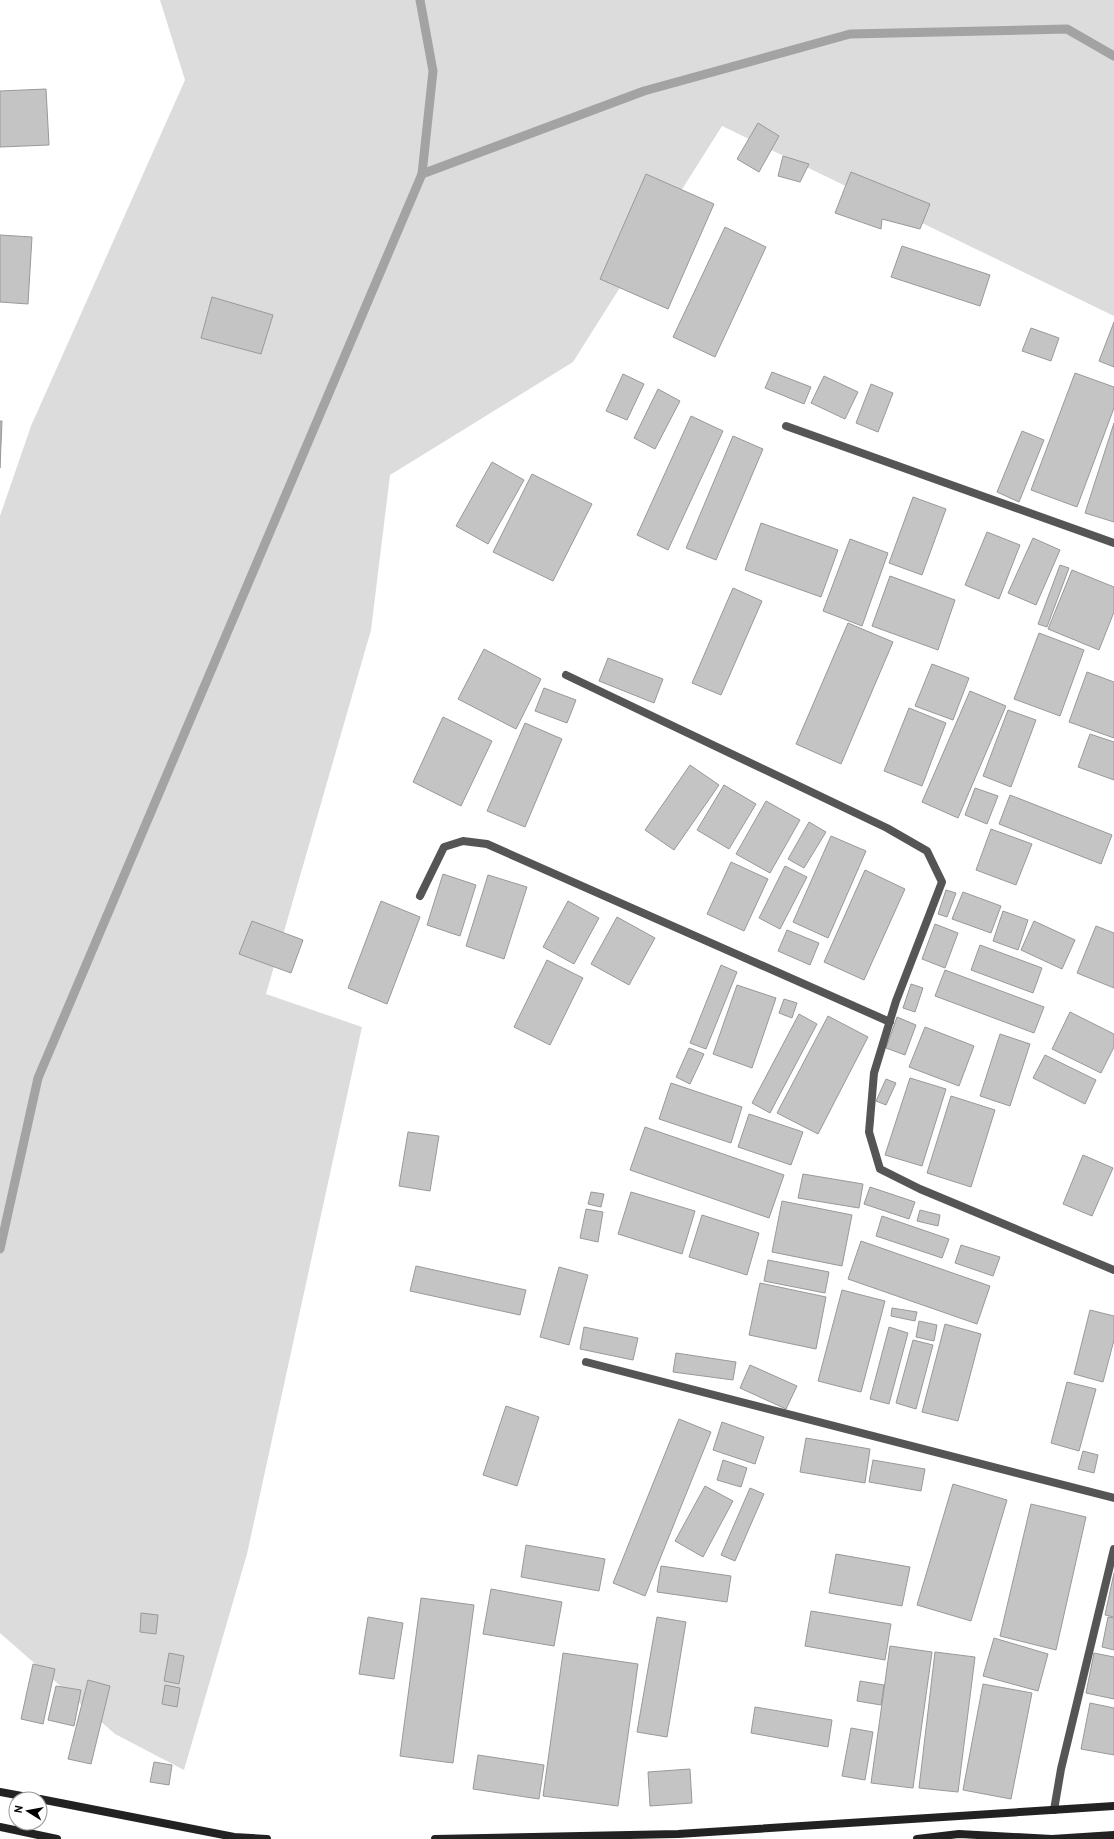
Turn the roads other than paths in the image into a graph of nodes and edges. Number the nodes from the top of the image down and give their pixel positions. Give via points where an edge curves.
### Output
1 (786, 426) dead end
2 (1114, 543) edge
3 (566, 675) dead end
4 (420, 896) dead end
5 (890, 1022) junction
6 (1114, 1270) edge
7 (586, 1362) dead end
8 (1114, 1498) edge
9 (1114, 1549) edge
10 (48, 1801) edge
11 (1114, 1806) edge
12 (1054, 1810) junction
13 (0, 1827) edge
14 (1114, 1835) edge
15 (57, 1839) edge
16 (266, 1839) edge
17 (435, 1839) edge
18 (917, 1839) edge
19 (1052, 1839) edge

1 - 2 street
3 - 5 street via 887,828 927,851 942,882
4 - 5 street via 444,847 463,841 486,844
5 - 6 street via 874,1073 870,1132 880,1169 920,1189
7 - 8 street
9 - 12 street via 1061,1769
10 - 16 main road via 234,1837
11 - 12 main road
12 - 17 main road via 678,1834
13 - 15 main road
14 - 19 main road
18 - 19 main road via 959,1834

